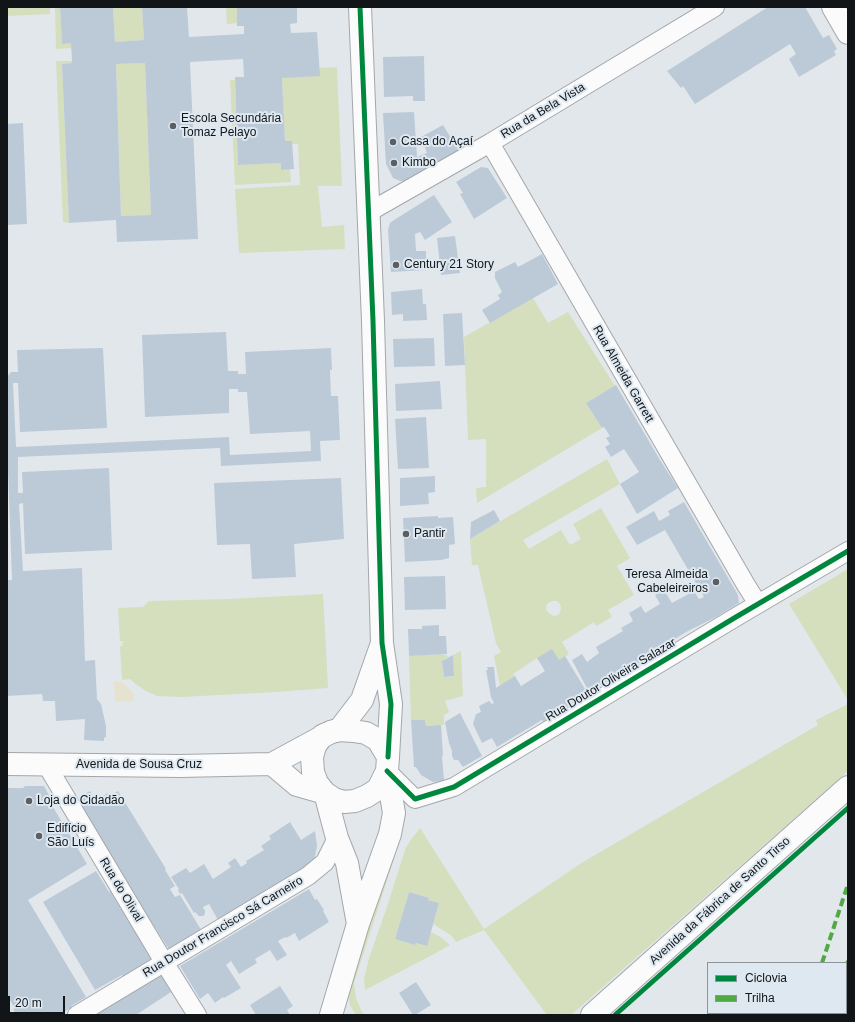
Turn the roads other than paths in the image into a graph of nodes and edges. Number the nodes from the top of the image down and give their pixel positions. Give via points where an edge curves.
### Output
1 (360, 7) edge
2 (715, 7) edge
3 (833, 7) edge
4 (848, 33) edge
5 (490, 143) junction
6 (369, 212) junction
7 (848, 551) edge
8 (758, 604) junction
9 (382, 643) junction
10 (331, 733) junction
11 (7, 764) edge
12 (46, 764) junction
13 (272, 764) junction
14 (387, 764) junction
15 (848, 787) edge
16 (325, 793) junction
17 (337, 838) junction
18 (358, 924) junction
19 (164, 962) junction
20 (344, 971) junction
21 (77, 1015) edge
22 (197, 1015) edge
23 (331, 1015) edge
24 (345, 1015) edge
25 (592, 1015) edge

1 - 6 street
2 - 5 street, Rua da Bela Vista
3 - 4 street
5 - 6 street, Rua da Bela Vista
5 - 8 street, Rua Almeida Garrett
6 - 9 street
7 - 8 street, Rua Doutor Oliveira Salazar
8 - 14 street, Rua Doutor Oliveira Salazar via 454,787 415,799
9 - 10 street via 362,700
9 - 14 street via 391,704
10 - 13 street
10 - 14 street via 366,733 378,740
10 - 16 street via 314,746 312,757 313,772
11 - 12 street, Avenida de Sousa Cruz
12 - 13 street, Avenida de Sousa Cruz
12 - 19 street, Rua do Olival
13 - 16 street via 297,785
14 - 16 street via 378,789 367,796 344,802
14 - 18 street via 394,813 390,834
15 - 25 street, Avenida da Fábrica de Santo Tirso
16 - 17 street
17 - 18 street via 347,863
17 - 19 street, Rua Doutor Francisco Sá Carneiro via 325,862 308,876
18 - 20 street
19 - 21 street, Rua Doutor Francisco Sá Carneiro
19 - 22 street, Rua do Olival
20 - 23 street
20 - 24 street via 340,1005

